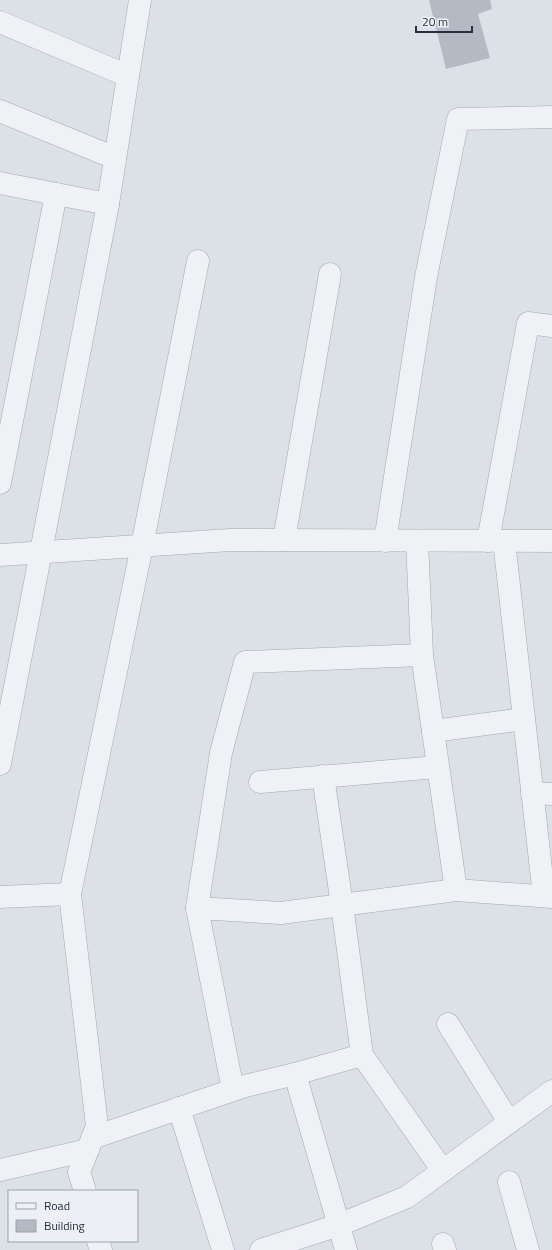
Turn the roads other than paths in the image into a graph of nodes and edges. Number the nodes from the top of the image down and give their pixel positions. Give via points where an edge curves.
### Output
1 (140, 0) edge
2 (0, 22) edge
3 (128, 76) junction
4 (0, 111) edge
5 (552, 117) edge
6 (115, 158) junction
7 (0, 183) edge
8 (56, 194) junction
9 (108, 204) junction
10 (198, 261) dead end
11 (330, 274) dead end
12 (552, 326) edge
13 (0, 482) edge
14 (284, 540) junction
15 (385, 540) junction
16 (417, 541) junction
17 (496, 541) junction
18 (552, 541) edge
19 (142, 546) junction
20 (42, 552) junction
21 (0, 555) edge
22 (422, 655) junction
23 (524, 719) junction
24 (433, 731) junction
25 (0, 764) edge
26 (438, 767) junction
27 (323, 776) junction
28 (260, 782) dead end
29 (542, 793) edge
30 (456, 890) junction
31 (70, 894) junction
32 (548, 896) edge
33 (0, 897) edge
34 (342, 905) junction
35 (197, 908) junction
36 (448, 1024) dead end
37 (362, 1055) junction
38 (295, 1074) junction
39 (234, 1090) junction
40 (552, 1091) edge
41 (179, 1108) junction
42 (509, 1122) junction
43 (90, 1144) junction
44 (0, 1170) edge
45 (443, 1171) junction
46 (509, 1182) dead end
47 (85, 1190) edge
48 (339, 1225) junction
49 (223, 1250) edge
50 (261, 1250) edge
51 (346, 1250) edge
52 (528, 1250) edge

1 - 3 street
2 - 3 street
3 - 6 street
4 - 6 street
5 - 15 street via 458,119 426,277
6 - 9 street
7 - 8 street
8 - 9 street
8 - 13 street
9 - 20 street
10 - 19 street
11 - 14 street
12 - 17 street via 528,323
14 - 15 street
14 - 19 street via 230,540
15 - 16 street
16 - 17 street
16 - 22 street
17 - 18 street
17 - 23 street
19 - 20 street
19 - 31 street
20 - 21 street
20 - 25 street
22 - 24 street
22 - 35 street via 246,662 221,753
23 - 24 street
23 - 29 street
24 - 26 street
26 - 27 street
26 - 30 street
27 - 28 street
27 - 34 street
29 - 32 street
30 - 32 street
30 - 34 street
31 - 33 street
31 - 43 street via 97,1126
34 - 35 street via 281,913
34 - 37 street
35 - 39 street
36 - 42 street
37 - 38 street
37 - 45 street
38 - 39 street
38 - 48 street
39 - 41 street
40 - 42 street
41 - 43 street
41 - 49 street
42 - 45 street
43 - 44 street
43 - 47 street via 79,1172
45 - 48 street via 407,1197
46 - 52 street
48 - 50 street
48 - 51 street

